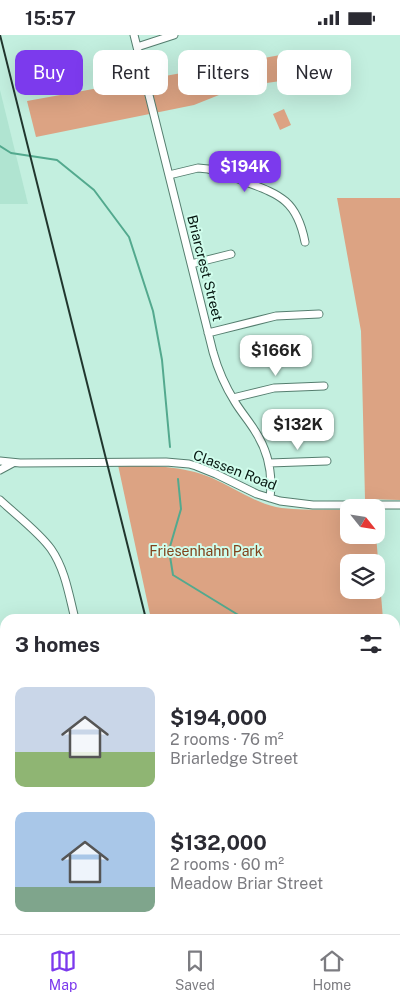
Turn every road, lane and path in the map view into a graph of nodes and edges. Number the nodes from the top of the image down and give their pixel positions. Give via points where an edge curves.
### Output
1 (134, 35) edge
2 (174, 35) edge
3 (136, 47) junction
4 (169, 175) junction
5 (305, 242) dead end
6 (231, 254) dead end
7 (191, 264) junction
8 (319, 314) dead end
9 (208, 333) junction
10 (324, 386) dead end
11 (232, 398) junction
12 (0, 461) edge
13 (327, 461) dead end
14 (16, 462) junction
15 (269, 463) junction
16 (0, 470) edge
17 (270, 498) junction
18 (0, 500) edge
19 (400, 505) edge
20 (74, 614) edge

1 - 3 street, Briarcrest Street
2 - 3 street
3 - 4 street, Briarcrest Street
4 - 5 street via 208,169 273,192 294,211
4 - 7 street, Briarcrest Street
6 - 7 street
7 - 9 street, Briarcrest Street
8 - 9 street via 276,316
9 - 11 street, Briarcrest Street via 218,369
10 - 11 street via 274,388
11 - 15 street, Briarcrest Street via 256,432
12 - 14 street, Classen Road
13 - 15 street
14 - 16 street
14 - 17 street, Classen Road via 189,464
15 - 17 street, Briarcrest Street
17 - 19 street, Classen Road via 303,504
18 - 20 street via 50,547 64,575

